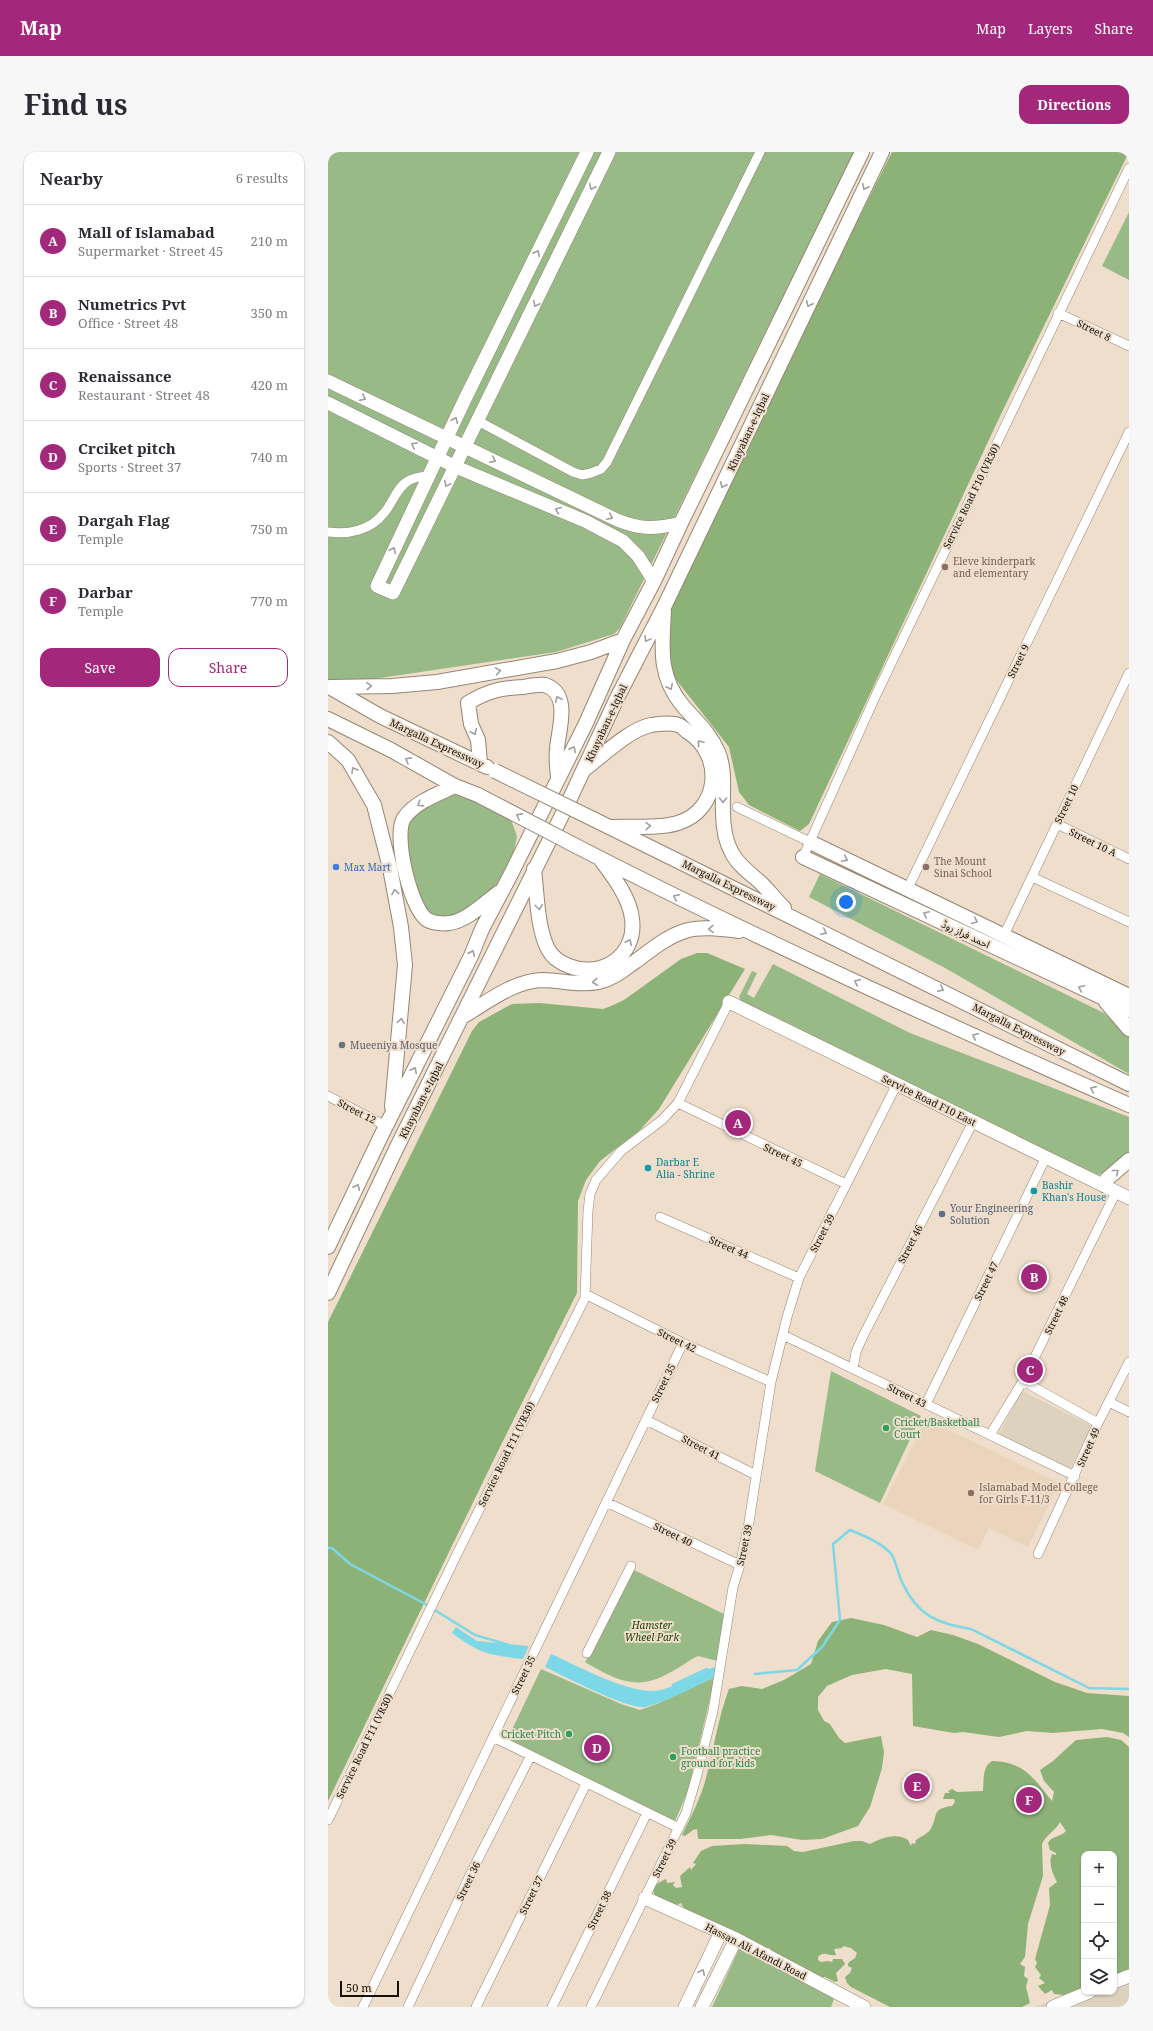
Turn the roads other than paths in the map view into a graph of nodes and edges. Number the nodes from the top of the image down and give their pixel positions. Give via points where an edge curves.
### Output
1 (587, 152) edge
2 (609, 152) edge
3 (760, 152) edge
4 (862, 152) edge
5 (882, 152) edge
6 (1129, 168) edge
7 (1058, 313) junction
8 (1129, 346) edge
9 (328, 381) edge
10 (328, 403) edge
11 (478, 421) junction
12 (1129, 432) edge
13 (448, 437) junction
14 (466, 446) junction
15 (438, 457) junction
16 (456, 467) junction
17 (429, 475) junction
18 (681, 523) junction
19 (328, 532) edge
20 (654, 581) junction
21 (664, 607) junction
22 (623, 640) junction
23 (1129, 673) edge
24 (329, 686) edge
25 (328, 719) edge
26 (328, 742) edge
27 (480, 763) junction
28 (584, 770) junction
29 (558, 779) junction
30 (455, 786) junction
31 (737, 807) dead end
32 (1057, 824) junction
33 (609, 827) junction
34 (810, 842) junction
35 (803, 857) joint
36 (600, 858) junction
37 (1129, 859) edge
38 (534, 868) junction
39 (1032, 877) junction
40 (907, 890) junction
41 (502, 891) junction
42 (789, 914) junction
43 (1129, 922) edge
44 (749, 932) junction
45 (1004, 935) junction
46 (1129, 996) edge
47 (1103, 998) junction
48 (729, 1002) joint
49 (1129, 1010) edge
50 (462, 1017) junction
51 (1129, 1028) edge
52 (897, 1084) junction
53 (1129, 1084) edge
54 (328, 1096) edge
55 (678, 1104) junction
56 (1129, 1105) edge
57 (388, 1121) junction
58 (973, 1122) junction
59 (1046, 1157) junction
60 (1129, 1160) edge
61 (846, 1184) junction
62 (1110, 1188) junction
63 (1129, 1198) edge
64 (347, 1208) junction
65 (364, 1216) junction
66 (660, 1217) dead end
67 (328, 1247) edge
68 (799, 1278) junction
69 (328, 1292) edge
70 (585, 1294) junction
71 (783, 1335) junction
72 (683, 1343) junction
73 (1129, 1362) edge
74 (853, 1369) junction
75 (1023, 1381) junction
76 (771, 1382) junction
77 (1109, 1402) junction
78 (926, 1404) junction
79 (1129, 1412) edge
80 (646, 1420) junction
81 (1098, 1423) junction
82 (990, 1435) junction
83 (756, 1475) junction
84 (1074, 1476) junction
85 (606, 1502) junction
86 (1038, 1554) dead end
87 (740, 1565) junction
88 (632, 1566) dead end
89 (587, 1653) dead end
90 (493, 1737) junction
91 (530, 1757) junction
92 (586, 1784) junction
93 (647, 1813) junction
94 (328, 1820) edge
95 (679, 1828) junction
96 (645, 1898) junction
97 (721, 1932) junction
98 (736, 1939) junction
99 (1129, 1976) edge
100 (1117, 1981) edge
101 (1082, 1995) edge
102 (363, 2007) edge
103 (408, 2007) edge
104 (476, 2007) edge
105 (552, 2007) edge
106 (592, 2007) edge
107 (685, 2007) edge
108 (702, 2007) edge
109 (864, 2007) edge
110 (1053, 2007) edge

13 -> 1 street
2 -> 11 street
3 - 11 street via 632,413 601,469 582,475 573,472
4 - 18 main road, Khayaban-e-Iqbal
5 -> 21 main road, Khayaban-e-Iqbal
6 - 7 street, Service Road F10 (VR30)
7 - 8 street, Street 8
7 - 34 street, Service Road F10 (VR30) via 876,695
9 -> 13 street
15 -> 10 street
11 - 14 street
12 - 40 street, Street 9
13 - 14 street
13 - 15 street
14 - 16 street
14 -> 18 street via 631,526 650,529
15 - 16 street
15 - 17 street
16 -> 17 street via 393,593 377,586
20 -> 16 street via 638,556 623,541 585,521
17 - 19 street via 408,481 402,486 384,513 372,525 349,533
18 - 20 main road, Khayaban-e-Iqbal
20 - 22 main road, Khayaban-e-Iqbal
21 -> 28 main road, Khayaban-e-Iqbal via 617,698
21 -> 42 main road via 664,672 670,688 703,727 719,754 724,832 732,853
24 -> 22 main road via 392,686 437,682 557,661
29 -> 22 main road, Khayaban-e-Iqbal
23 - 32 street, Street 10
24 - 27 main road, Margalla Expressway via 380,716
30 -> 25 main road
57 -> 26 main road via 405,966 401,927 390,868 374,805 348,760
29 -> 27 main road via 557,748 561,704 555,692 545,685 484,693 468,703 471,724 478,740
27 - 33 main road, Margalla Expressway, bridge
33 -> 28 main road via 666,825 678,823 695,814 702,809 713,783 709,757 702,744 692,734 678,725 665,724 649,726 635,732
28 - 38 main road, Khayaban-e-Iqbal
29 - 41 main road, Khayaban-e-Iqbal
36 -> 30 main road, bridge via 478,795
30 -> 41 main road via 413,808 403,819 400,834 407,877 416,906 426,919 450,923 461,920
31 - 34 street
32 - 37 street, Street 10 A
32 - 39 street, Street 10
33 - 42 main road, Margalla Expressway
34 - 35 street, Service Road F10 (VR30)
34 -> 40 main road, احمد فراز روڈ
47 -> 35 main road, احمد فراز روڈ
38 -> 36 main road via 542,935 549,951 562,963 580,970 597,969 622,954 632,936 632,918 624,896
44 -> 36 main road
38 - 50 main road, Khayaban-e-Iqbal
39 - 43 street
39 - 45 street, Street 10
40 -> 45 main road, احمد فراز روڈ
57 -> 41 main road, Khayaban-e-Iqbal
42 -> 53 main road, Margalla Expressway
44 -> 50 main road via 716,929 686,931 664,940 616,975 599,982 541,980 526,983
56 -> 44 main road
45 - 46 main road, احمد فراز روڈ
47 - 49 main road, احمد فراز روڈ
47 - 51 main road
48 - 52 street, Service Road F10 East
48 - 55 street, Service Road F11 (VR30)
50 - 65 main road, Khayaban-e-Iqbal
52 - 58 street, Service Road F10 East
52 - 61 street, Street 39
54 - 57 street, Street 12
55 - 61 street, Street 45
55 - 70 street, Service Road F11 (VR30) via 662,1120 621,1151 596,1180 590,1194 588,1211
64 -> 57 main road, Khayaban-e-Iqbal
58 - 59 street, Service Road F10 East
58 - 74 street, Street 46 via 863,1336 856,1352
59 - 62 street, Service Road F10 East
59 - 78 street, Street 47
62 -> 60 main road via 1107,1179
61 - 68 street, Street 39
62 - 63 street, Service Road F10 East
62 - 75 street, Street 48
64 - 65 main road
64 - 67 main road, Khayaban-e-Iqbal
65 - 69 main road, Khayaban-e-Iqbal
66 - 68 street, Street 44
68 - 71 street, Street 39
70 - 72 street, Street 42
70 - 94 street, Service Road F11 (VR30)
71 - 74 street, Street 43
71 - 76 street, Street 39
72 - 76 street, Street 42
72 - 80 street, Street 35
73 - 77 street, Street 49
74 - 78 street, Street 43
75 - 81 street
75 - 82 street, Street 48
76 - 83 street, Street 39
77 - 79 street
77 - 81 street, Street 49
78 - 82 street, Street 43
80 - 83 street, Street 41
80 - 85 street, Street 35
81 - 84 street, Street 49
82 - 84 street, Street 43
83 - 87 street, Street 39
84 - 86 street, Street 49
85 - 87 street, Street 40
85 - 90 street, Street 35
87 - 95 street, Street 39 via 733,1587 713,1711 686,1813
88 - 89 street
90 - 91 street
90 - 102 street, Street 35
91 - 92 street
91 - 103 street, Street 36 via 473,1869
92 - 93 street
92 - 104 street, Street 37
93 - 95 street
93 - 105 street, Street 38
95 - 96 street, Street 39
96 - 97 street, Hassan Ali Afandi Road
96 - 106 street, Street 39
97 - 98 street, Hassan Ali Afandi Road
107 -> 97 street
98 - 108 street
98 - 109 street, Hassan Ali Afandi Road
99 - 100 street
101 - 110 street

